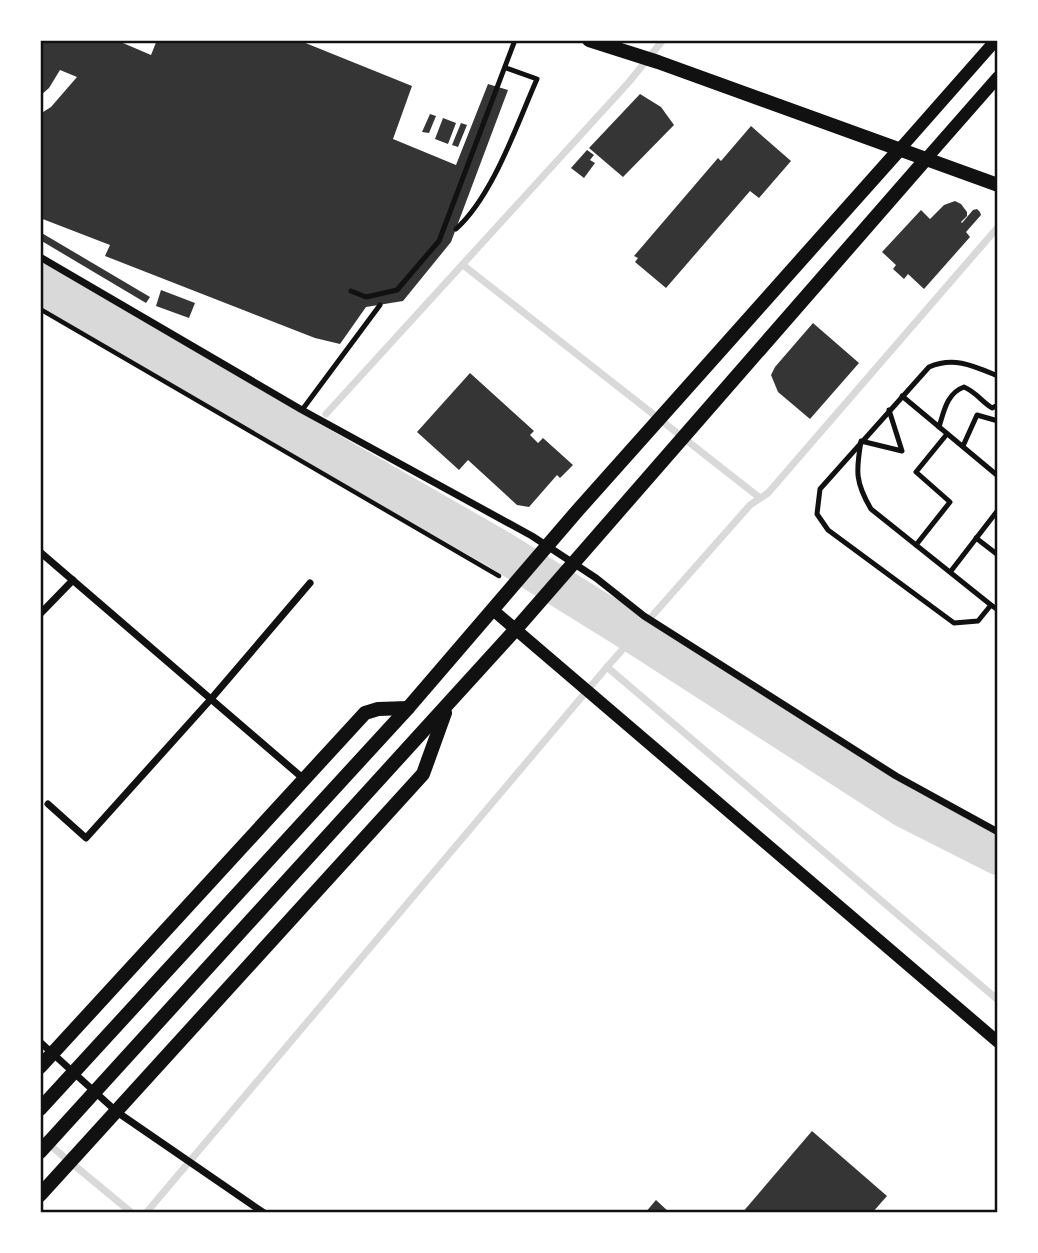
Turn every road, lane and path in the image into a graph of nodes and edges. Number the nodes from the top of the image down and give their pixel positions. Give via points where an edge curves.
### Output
1 (515, 40) edge
2 (589, 40) edge
3 (996, 40) edge
4 (619, 45) edge
5 (506, 68) junction
6 (998, 77) edge
7 (900, 150) junction
8 (926, 159) junction
9 (998, 185) edge
10 (456, 229) dead end
11 (40, 257) edge
12 (352, 291) dead end
13 (380, 305) dead end
14 (40, 309) edge
15 (998, 376) edge
16 (902, 396) junction
17 (998, 405) edge
18 (302, 410) junction
19 (889, 410) junction
20 (998, 421) edge
21 (940, 427) junction
22 (947, 434) junction
23 (861, 441) junction
24 (963, 446) junction
25 (998, 476) edge
26 (998, 510) edge
27 (990, 520) junction
28 (998, 525) edge
29 (976, 538) junction
30 (916, 545) junction
31 (543, 550) junction
32 (40, 552) edge
33 (998, 555) edge
34 (569, 567) junction
35 (951, 571) junction
36 (500, 576) dead end
37 (73, 580) junction
38 (310, 583) dead end
39 (991, 605) junction
40 (493, 610) junction
41 (998, 610) edge
42 (40, 614) edge
43 (516, 629) junction
44 (211, 699) junction
45 (447, 705) junction
46 (408, 708) junction
47 (305, 780) junction
48 (48, 804) dead end
49 (998, 832) edge
50 (40, 1042) edge
51 (998, 1042) edge
52 (53, 1053) junction
53 (40, 1067) edge
54 (40, 1109) edge
55 (117, 1112) junction
56 (40, 1152) edge
57 (40, 1195) edge
58 (264, 1213) edge

1 - 5 lane
2 - 4 main road
3 - 7 street
4 - 7 main road via 641,57
5 - 10 lane via 537,79 486,190
5 - 12 lane via 439,241 397,290 366,297
6 - 8 street
7 - 8 main road
7 - 31 main road
8 - 9 main road
8 - 34 main road
11 - 18 street
13 - 18 lane
14 - 36 path
15 - 16 lane via 966,363 940,362 929,367
16 - 19 lane
16 - 21 lane
17 - 21 lane via 992,408 964,387 956,390
18 - 31 street via 501,518
19 - 23 lane
19 - 23 lane via 902,451
20 - 24 lane via 977,415
21 - 22 lane
22 - 24 lane
22 - 30 lane via 916,472 950,502
23 - 30 lane via 859,489 871,509
23 - 39 lane via 820,489 817,514 828,530 954,623 978,621
24 - 25 lane
26 - 27 lane
27 - 28 lane
27 - 29 lane
29 - 33 lane
29 - 35 lane
30 - 35 lane
31 - 34 street
31 - 40 main road
32 - 37 street
34 - 43 main road
34 - 49 street via 896,776
35 - 39 lane
37 - 42 street
37 - 44 street
38 - 44 street
39 - 41 lane
40 - 43 street
40 - 46 main road
43 - 45 main road
43 - 51 street
44 - 47 street
44 - 48 street via 86,838
45 - 55 main road via 423,774
45 - 56 main road
46 - 47 main road via 365,713
46 - 54 main road
47 - 52 main road
50 - 52 street
52 - 53 main road
52 - 55 street
55 - 57 main road
55 - 58 street

